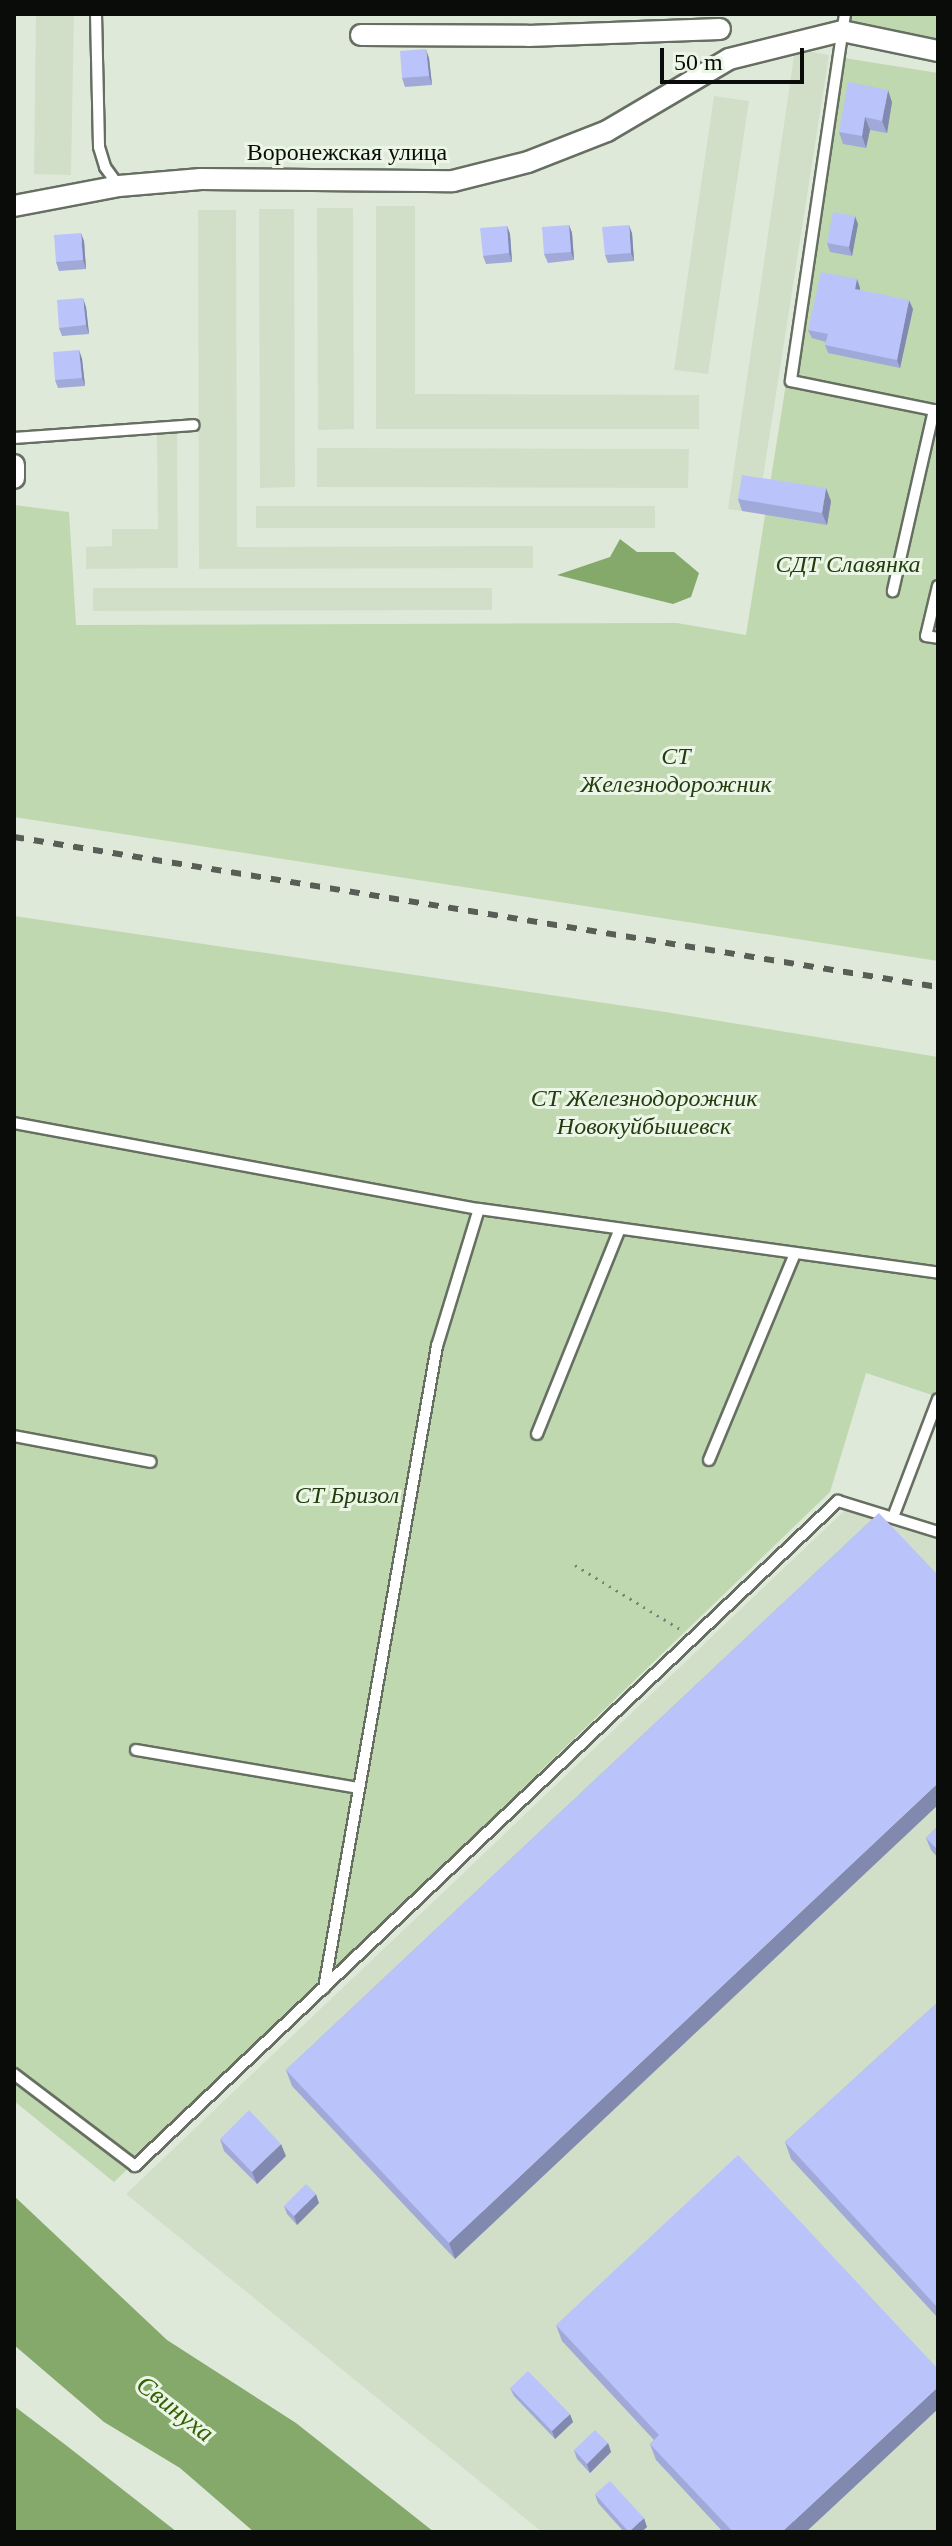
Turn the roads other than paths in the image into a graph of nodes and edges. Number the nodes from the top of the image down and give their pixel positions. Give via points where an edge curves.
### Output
1 (96, 14) edge
2 (721, 21) edge
3 (844, 23) edge
4 (361, 35) dead end
5 (938, 51) edge
6 (729, 59) junction
7 (119, 186) junction
8 (14, 206) edge
9 (194, 425) dead end
10 (14, 438) edge
11 (14, 465) edge
12 (14, 478) edge
13 (938, 586) edge
14 (893, 591) dead end
15 (938, 638) edge
16 (14, 1123) edge
17 (479, 1209) junction
18 (620, 1229) junction
19 (795, 1253) junction
20 (938, 1273) edge
21 (938, 1399) edge
22 (537, 1434) dead end
23 (14, 1436) edge
24 (709, 1460) dead end
25 (151, 1462) dead end
26 (893, 1517) junction
27 (938, 1532) edge
28 (136, 1750) dead end
29 (359, 1788) junction
30 (324, 1988) junction
31 (14, 2074) edge

1 - 7 lane via 99,147
2 - 4 street via 528,36
2 - 6 street
3 - 5 street
3 - 6 street, Воронежская улица
3 - 14 lane via 791,381 934,410
6 - 7 street, Воронежская улица via 607,131 528,162 453,181 201,179
7 - 8 street, Воронежская улица
9 - 10 lane
11 - 12 street
13 - 15 lane via 926,636
16 - 17 lane
17 - 18 lane
17 - 29 lane via 437,1346
18 - 19 lane
18 - 22 lane
19 - 20 lane
19 - 24 lane
21 - 26 lane
23 - 25 lane
26 - 27 lane
26 - 30 lane via 838,1501
28 - 29 lane
29 - 30 lane
30 - 31 lane via 135,2166

